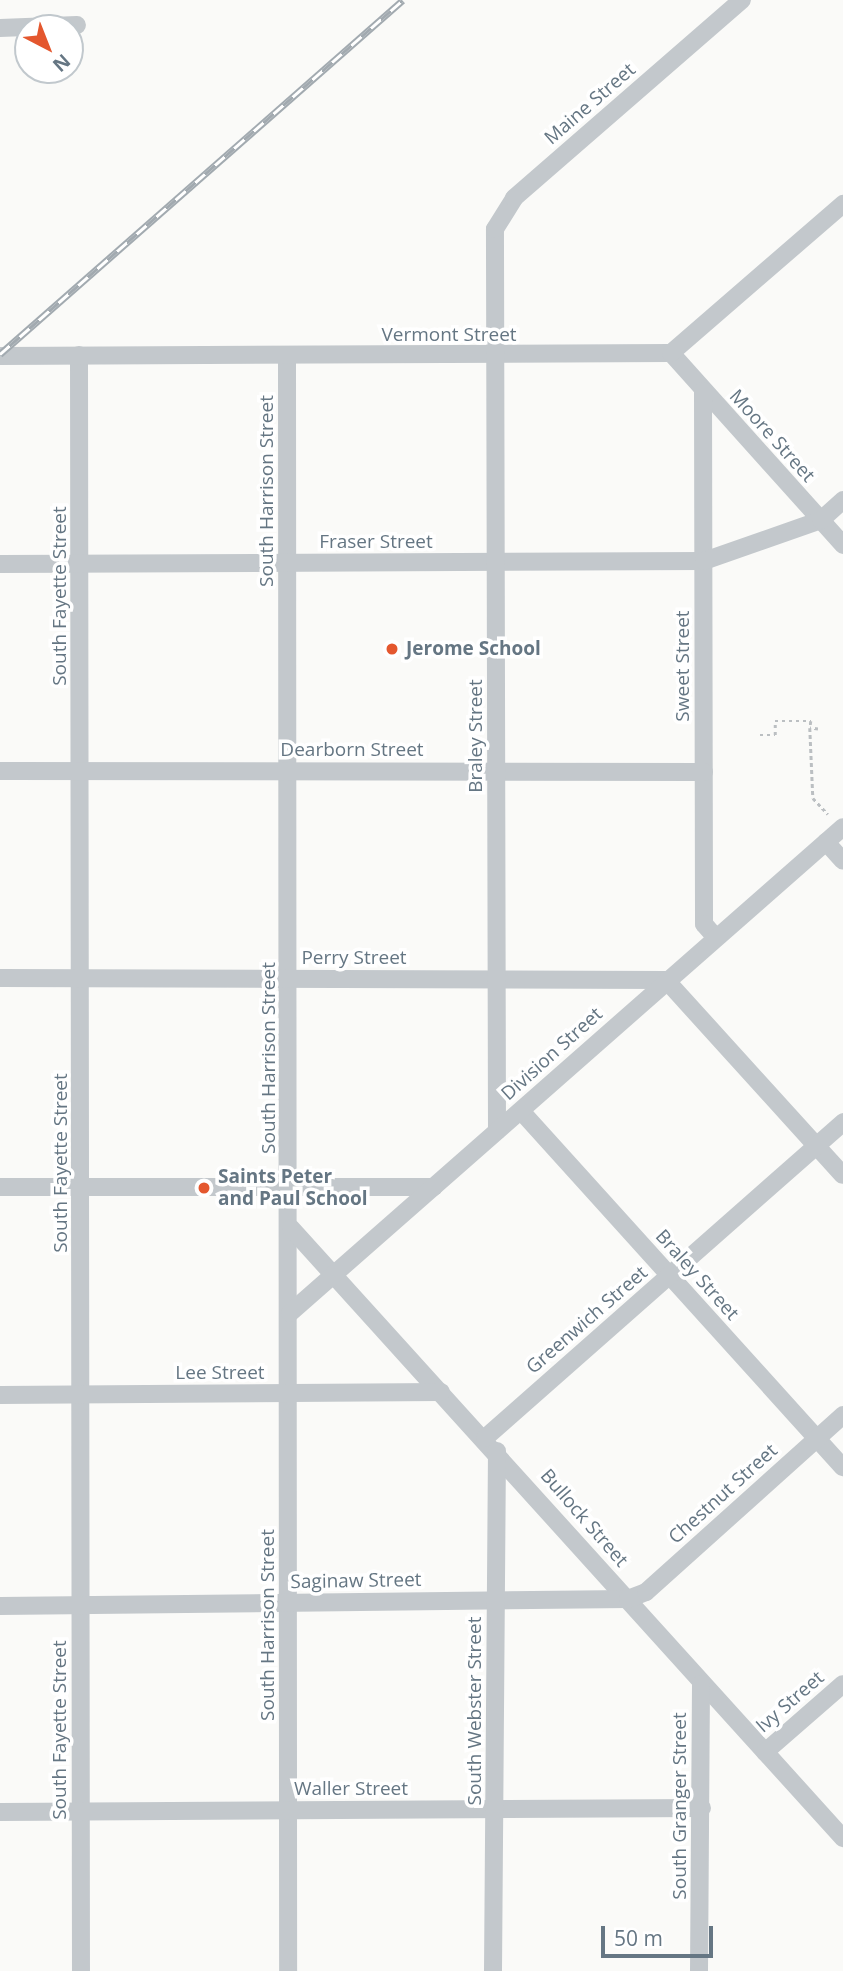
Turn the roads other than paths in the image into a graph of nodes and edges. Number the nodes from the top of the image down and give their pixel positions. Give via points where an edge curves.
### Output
1 (742, 0) edge
2 (843, 204) edge
3 (494, 256) joint
4 (671, 354) junction
5 (79, 355) junction
6 (287, 355) junction
7 (0, 356) edge
8 (495, 357) junction
9 (703, 391) junction
10 (843, 500) edge
11 (821, 520) junction
12 (843, 545) edge
13 (704, 561) junction
14 (81, 563) junction
15 (497, 563) junction
16 (0, 564) edge
17 (289, 564) junction
18 (0, 771) edge
19 (81, 771) junction
20 (289, 771) junction
21 (497, 771) junction
22 (704, 772) junction
23 (843, 827) edge
24 (826, 842) junction
25 (843, 861) edge
26 (716, 938) junction
27 (0, 978) edge
28 (82, 978) junction
29 (497, 979) junction
30 (290, 980) junction
31 (666, 980) junction
32 (521, 1111) junction
33 (843, 1122) edge
34 (496, 1132) junction
35 (817, 1146) junction
36 (843, 1175) edge
37 (290, 1186) junction
38 (434, 1186) junction
39 (0, 1187) edge
40 (82, 1187) junction
41 (291, 1228) junction
42 (334, 1273) junction
43 (668, 1276) junction
44 (290, 1313) junction
45 (440, 1392) junction
46 (81, 1394) junction
47 (0, 1395) edge
48 (290, 1395) junction
49 (843, 1415) edge
50 (817, 1438) junction
51 (491, 1444) junction
52 (843, 1468) edge
53 (628, 1599) junction
54 (497, 1601) junction
55 (289, 1603) junction
56 (0, 1606) edge
57 (82, 1606) junction
58 (701, 1684) junction
59 (843, 1684) edge
60 (765, 1752) junction
61 (702, 1808) junction
62 (288, 1810) junction
63 (495, 1811) junction
64 (0, 1812) edge
65 (81, 1813) junction
66 (843, 1838) edge
67 (80, 1971) edge
68 (288, 1971) edge
69 (493, 1971) edge
70 (699, 1971) edge

1 - 3 street, Maine Street via 514,198 495,229
2 - 4 street
3 - 8 street, Braley Street
4 - 8 street, Vermont Street
4 - 9 street, Moore Street
5 - 6 street, Vermont Street
5 - 7 street, Vermont Street
5 - 14 street, South Fayette Street
6 - 8 street, Vermont Street
6 - 17 street, South Harrison Street
8 - 15 street, Braley Street
9 - 11 street, Moore Street
9 - 13 street, Sweet Street
10 - 11 street
11 - 12 street, Moore Street
11 - 13 street, Fraser Street
13 - 15 street, Fraser Street
13 - 22 street, Sweet Street
14 - 16 street, Fraser Street
14 - 17 street, Fraser Street
14 - 19 street, South Fayette Street
15 - 17 street, Fraser Street
15 - 21 street, Braley Street
17 - 20 street, South Harrison Street
18 - 19 street, Dearborn Street
19 - 20 street, Dearborn Street
19 - 28 street, South Fayette Street
20 - 21 street, Dearborn Street
20 - 30 street, South Harrison Street
21 - 22 street, Dearborn Street
21 - 29 street, Braley Street
22 - 26 street, Sweet Street via 704,924
23 - 24 street, Division Street
24 - 25 street
24 - 26 street, Division Street
26 - 31 street, Division Street
27 - 28 street, Perry Street
28 - 30 street, Perry Street
28 - 40 street, South Fayette Street
29 - 30 street, Perry Street
29 - 31 street, Perry Street
29 - 34 street, Braley Street
30 - 37 street, South Harrison Street
31 - 32 street, Division Street
31 - 35 street
32 - 34 street, Division Street
32 - 43 street, Braley Street
33 - 35 street, Greenwich Street
34 - 38 street, Division Street
35 - 36 street
35 - 43 street, Greenwich Street
37 - 38 street
37 - 40 street
37 - 41 street, South Harrison Street
38 - 42 street, Division Street
39 - 40 street
40 - 46 street, South Fayette Street
41 - 42 street, Bullock Street
41 - 44 street, South Harrison Street
42 - 44 street, Division Street
42 - 45 street, Bullock Street
43 - 50 street, Braley Street
43 - 51 street, Greenwich Street
44 - 48 street, South Harrison Street
45 - 48 street, Lee Street
45 - 51 street, Bullock Street
46 - 47 street, Lee Street
46 - 48 street, Lee Street
46 - 57 street, South Fayette Street
48 - 55 street, South Harrison Street
49 - 50 street, Chestnut Street
50 - 52 street, Braley Street
50 - 53 street, Chestnut Street via 646,1591
51 - 53 street, Bullock Street
51 - 54 street, South Webster Street
53 - 54 street, Saginaw Street
53 - 58 street, Bullock Street
54 - 55 street, Saginaw Street
54 - 63 street, South Webster Street
55 - 57 street, Saginaw Street
55 - 62 street, South Harrison Street
56 - 57 street, Saginaw Street
57 - 65 street, South Fayette Street
58 - 60 street, Bullock Street
58 - 61 street, South Granger Street
59 - 60 street, Ivy Street
60 - 66 street, Bullock Street
61 - 63 street, Waller Street
61 - 70 street, South Granger Street
62 - 63 street, Waller Street
62 - 65 street, Waller Street
62 - 68 street, South Harrison Street
63 - 69 street, South Webster Street
64 - 65 street, Waller Street
65 - 67 street, South Fayette Street

